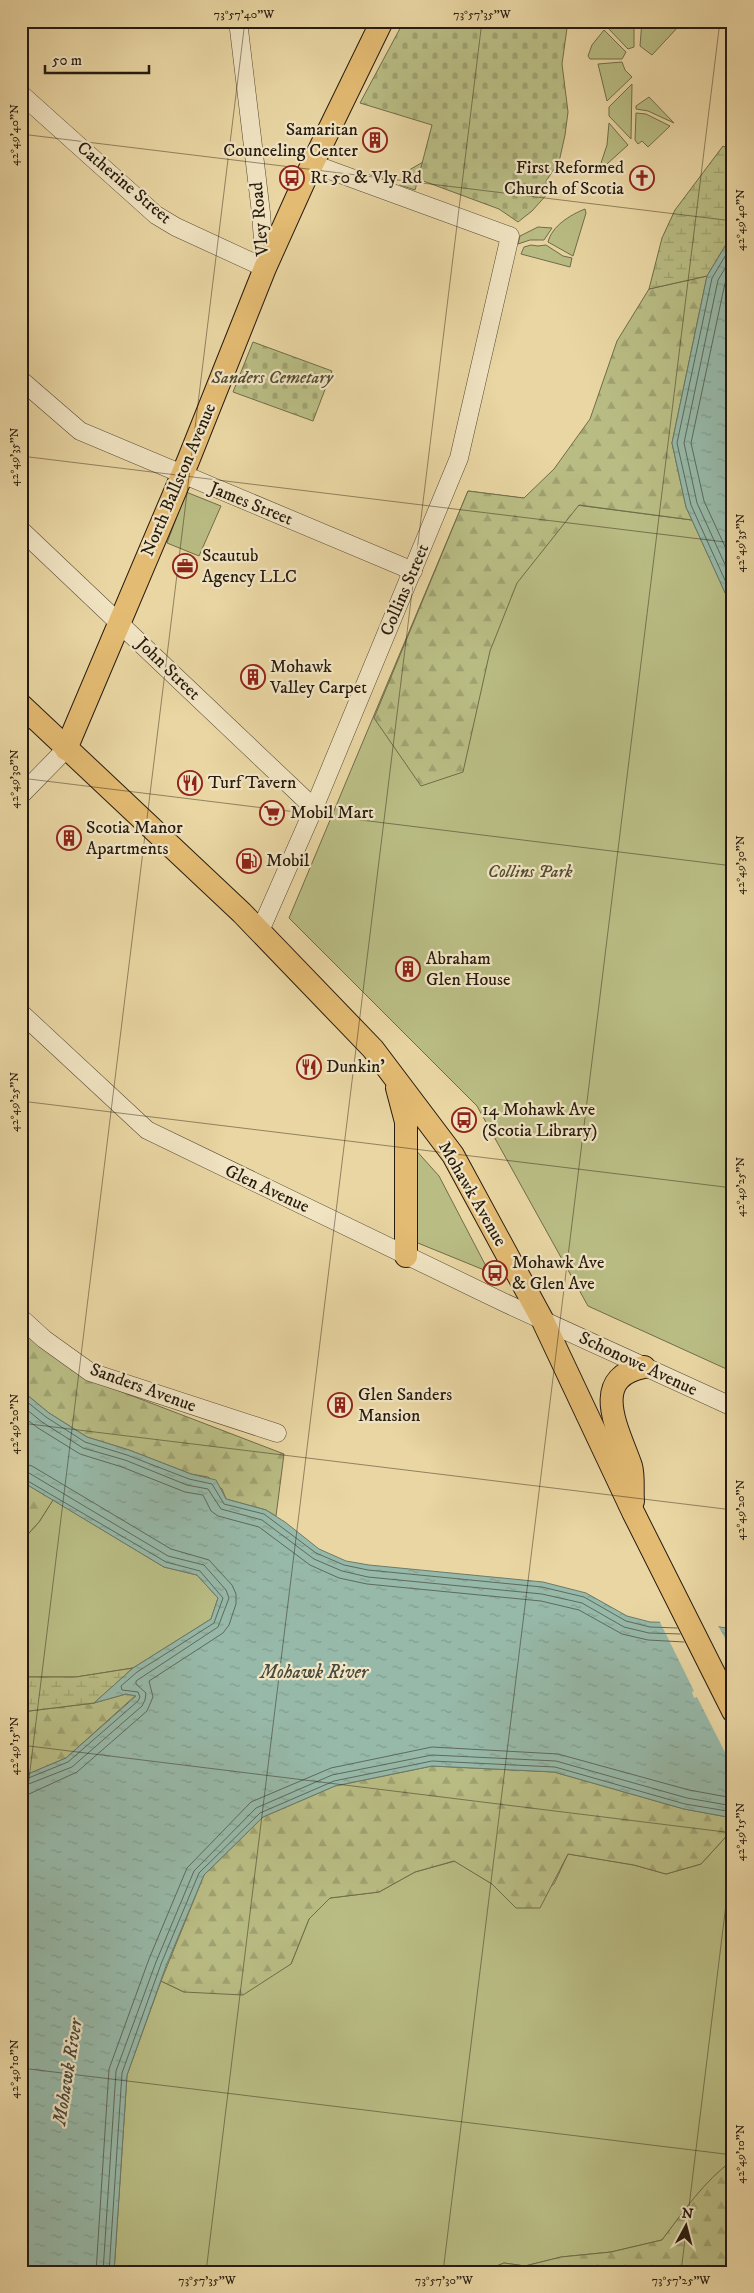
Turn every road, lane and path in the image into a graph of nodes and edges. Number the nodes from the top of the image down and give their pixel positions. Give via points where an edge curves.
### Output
1 (238, 21) edge
2 (382, 21) edge
3 (21, 94) edge
4 (313, 164) junction
5 (265, 268) junction
6 (21, 380) edge
7 (182, 475) junction
8 (21, 530) edge
9 (412, 571) junction
10 (119, 623) junction
11 (21, 704) edge
12 (66, 749) junction
13 (21, 795) edge
14 (314, 808) junction
15 (260, 931) junction
16 (21, 1012) edge
17 (394, 1077) junction
18 (406, 1256) junction
19 (21, 1318) edge
20 (543, 1321) junction
21 (644, 1367) junction
22 (733, 1407) edge
23 (277, 1433) dead end
24 (633, 1512) junction
25 (733, 1711) edge

1 - 5 street, Vley Road
2 - 4 main road, North Ballston Avenue
3 - 5 street, Catherine Street via 156,215
4 - 5 main road, North Ballston Avenue
4 - 9 street, Collins Street via 510,236 459,458
5 - 7 main road, North Ballston Avenue
6 - 7 street, James Street via 80,432
7 - 9 street, James Street
7 - 10 main road, North Ballston Avenue
8 - 10 street, John Street
9 - 14 street, Collins Street
10 - 12 main road, North Ballston Avenue
10 - 14 street, John Street
11 - 12 main road, Mohawk Avenue
12 - 13 street
12 - 15 main road, Mohawk Avenue
14 - 15 street, Collins Street
15 - 17 main road, Mohawk Avenue via 373,1049
16 - 18 street, Glen Avenue via 147,1130
17 - 18 main road via 406,1122
17 - 20 main road, Mohawk Avenue via 453,1156
18 - 20 street, Glen Avenue
19 - 23 street, Sanders Avenue via 90,1372
20 - 21 street, Schonowe Avenue
20 - 24 main road, Mohawk Avenue
21 - 22 street, Schonowe Avenue
21 - 24 main road via 630,1370 621,1377 612,1392 616,1430 632,1468
24 - 25 main road, Mohawk Avenue

